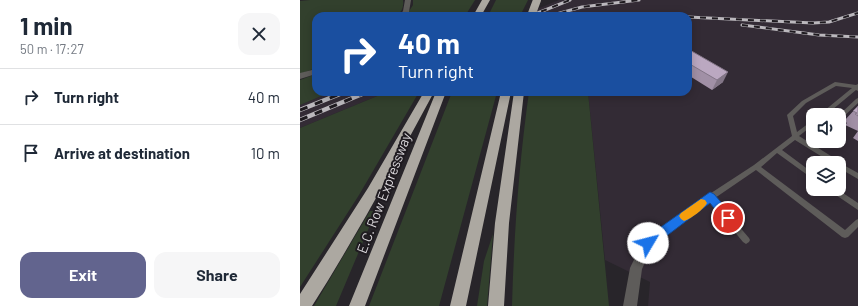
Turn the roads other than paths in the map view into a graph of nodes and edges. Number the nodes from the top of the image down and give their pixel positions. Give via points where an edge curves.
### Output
1 (408, 0) edge
2 (486, 0) edge
3 (537, 0) edge
4 (406, 12) edge
5 (479, 12) edge
6 (532, 12) edge
7 (312, 72) edge
8 (300, 76) edge
9 (857, 87) edge
10 (426, 96) edge
11 (439, 96) edge
12 (505, 96) edge
13 (518, 96) edge
14 (858, 100) edge
15 (831, 108) edge
16 (846, 111) edge
17 (806, 128) edge
18 (795, 137) junction
19 (806, 144) edge
20 (813, 148) edge
21 (777, 150) junction
22 (826, 156) edge
23 (756, 167) junction
24 (846, 169) edge
25 (806, 171) edge
26 (858, 176) edge
27 (842, 196) edge
28 (710, 197) junction
29 (858, 207) edge
30 (858, 222) edge
31 (746, 240) dead end
32 (648, 243) joint
33 (302, 306) edge
34 (357, 306) edge
35 (458, 306) edge
36 (496, 306) edge
37 (630, 306) edge

1 - 4 street
2 - 5 highway
3 - 6 highway, bridge
7 - 8 street
9 - 15 lane
9 - 18 lane via 834,84 804,102 790,115
10 - 33 highway via 373,192
11 - 34 highway, E.C. Row Expressway
12 - 35 highway
13 - 36 highway via 502,224
14 - 16 lane
17 - 18 lane
18 - 19 lane
18 - 21 lane
20 - 22 lane
21 - 23 lane
21 - 25 lane
23 - 28 lane
23 - 30 lane via 845,235
24 - 26 lane
27 - 29 lane
28 - 31 lane
28 - 32 lane
32 - 37 street via 636,268

